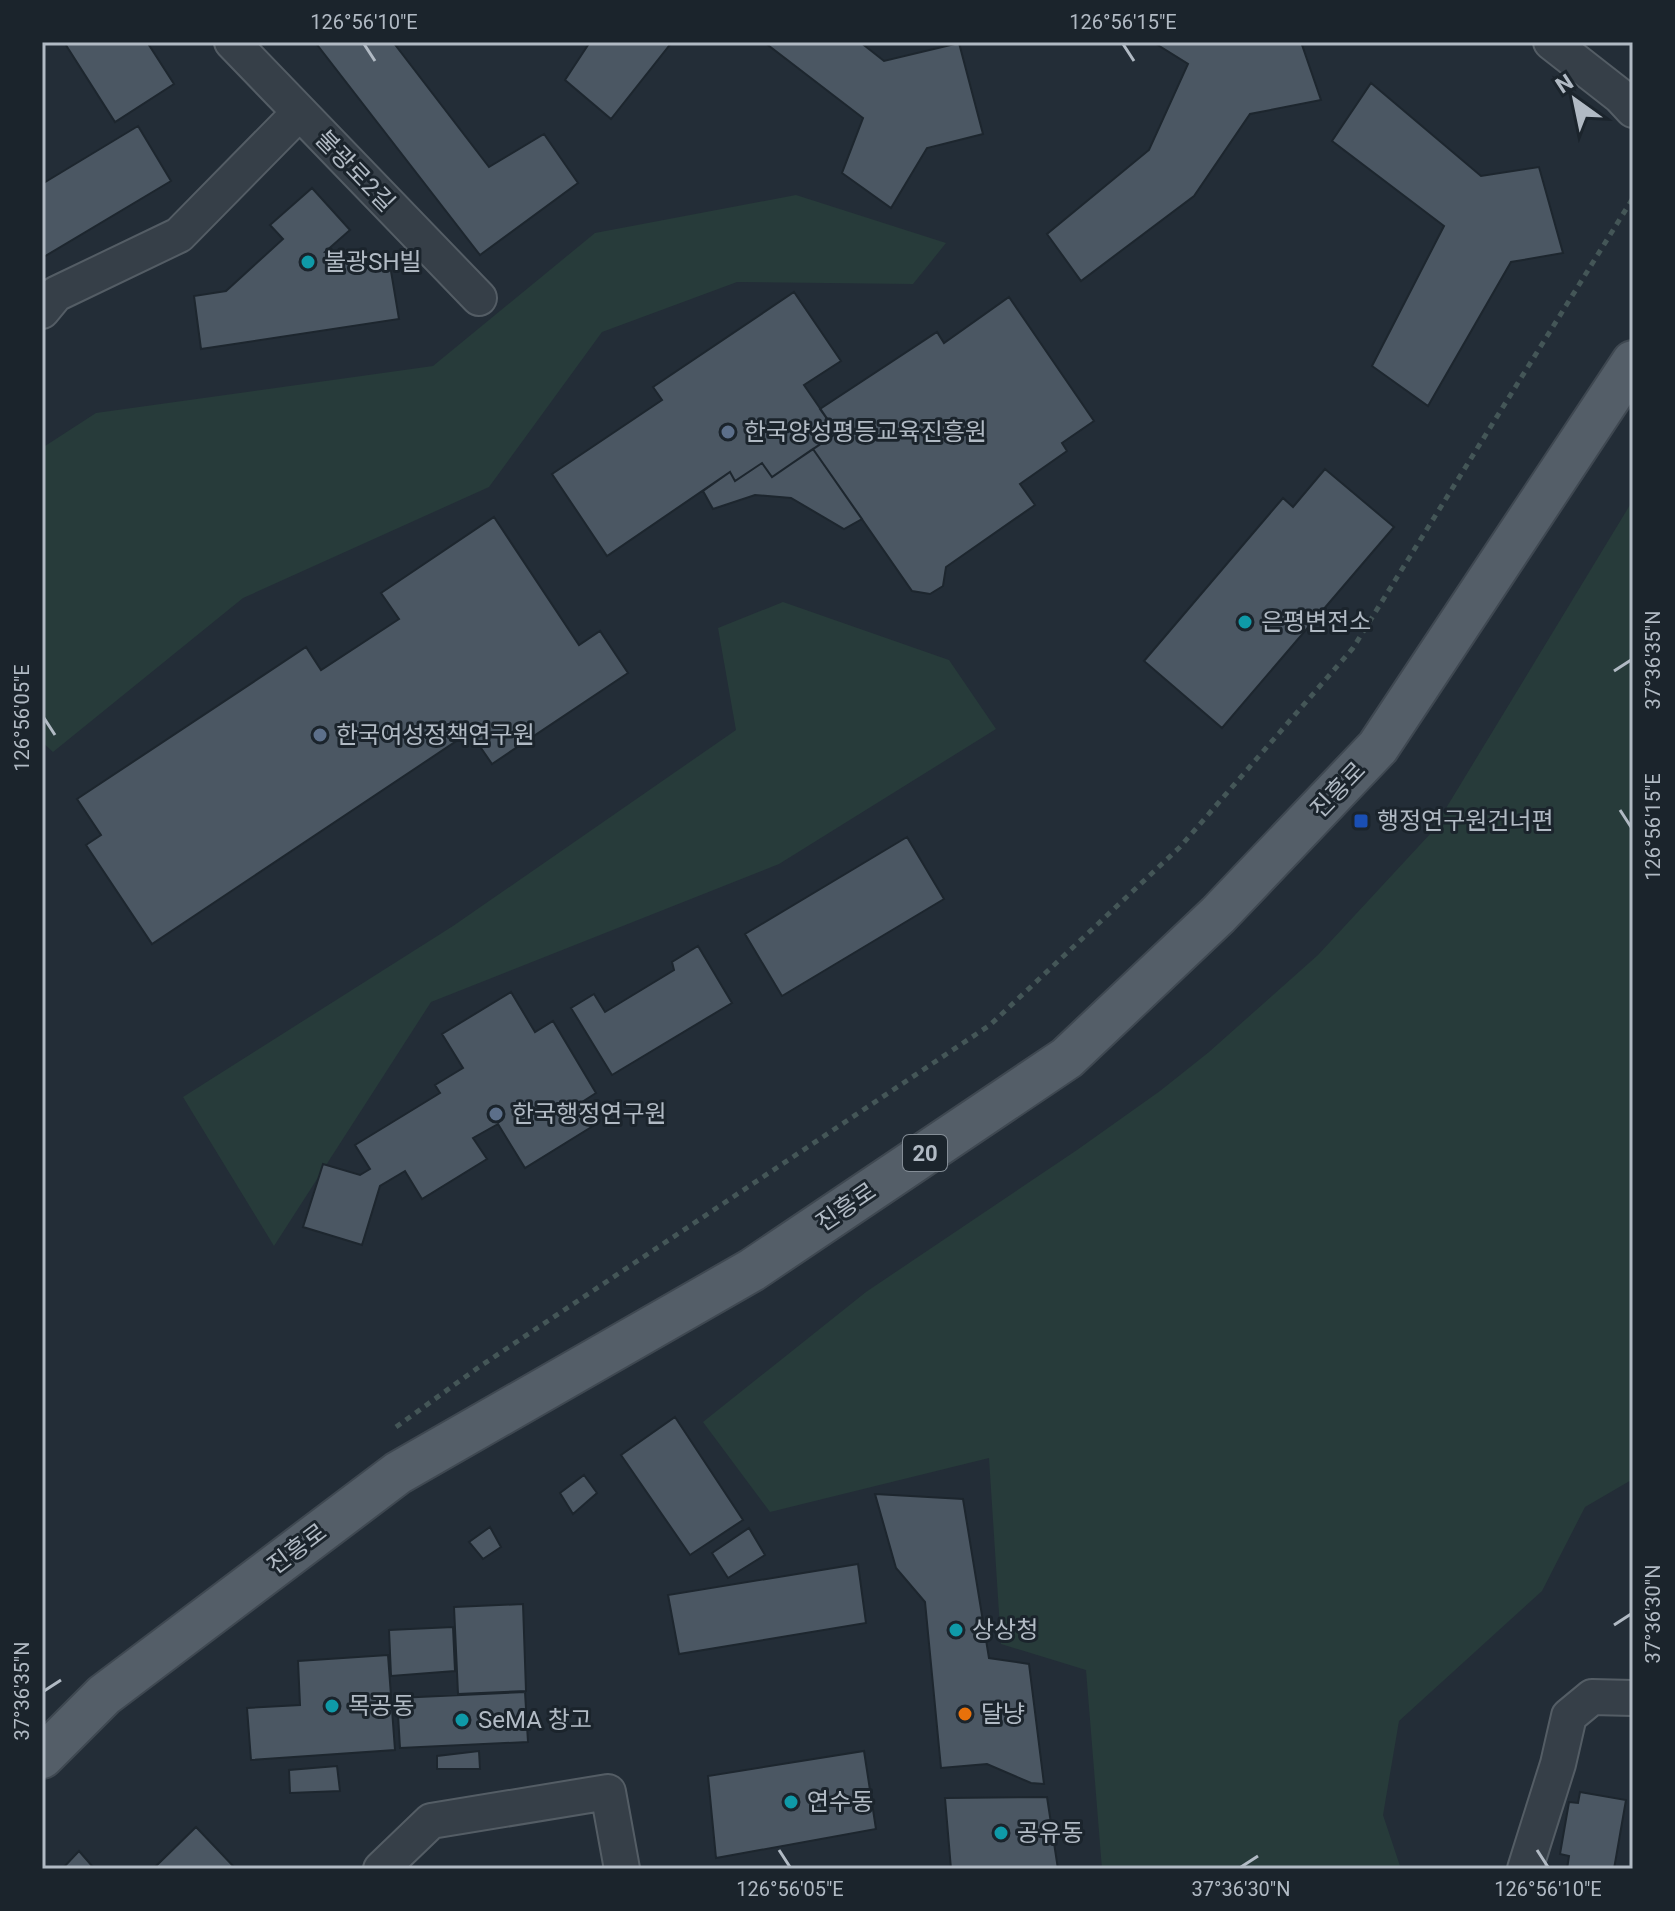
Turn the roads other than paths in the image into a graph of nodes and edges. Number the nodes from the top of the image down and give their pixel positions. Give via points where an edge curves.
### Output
1 (232, 42) edge
2 (1551, 42) edge
3 (1633, 110) edge
4 (299, 113) junction
5 (479, 298) dead end
6 (42, 311) edge
7 (1633, 362) edge
8 (1633, 1698) edge
9 (42, 1757) edge
10 (381, 1869) edge
11 (622, 1869) edge
12 (1525, 1869) edge

1 - 4 street, 불광로2길
2 - 3 street
4 - 5 street, 불광로2길
4 - 6 street via 179,235 56,294
7 - 9 main road, 진흥로 / 20 via 1378,747 1218,915 1067,1058 752,1270 398,1473 104,1695
8 - 12 street via 1592,1697 1569,1716
10 - 11 street via 431,1821 608,1792

